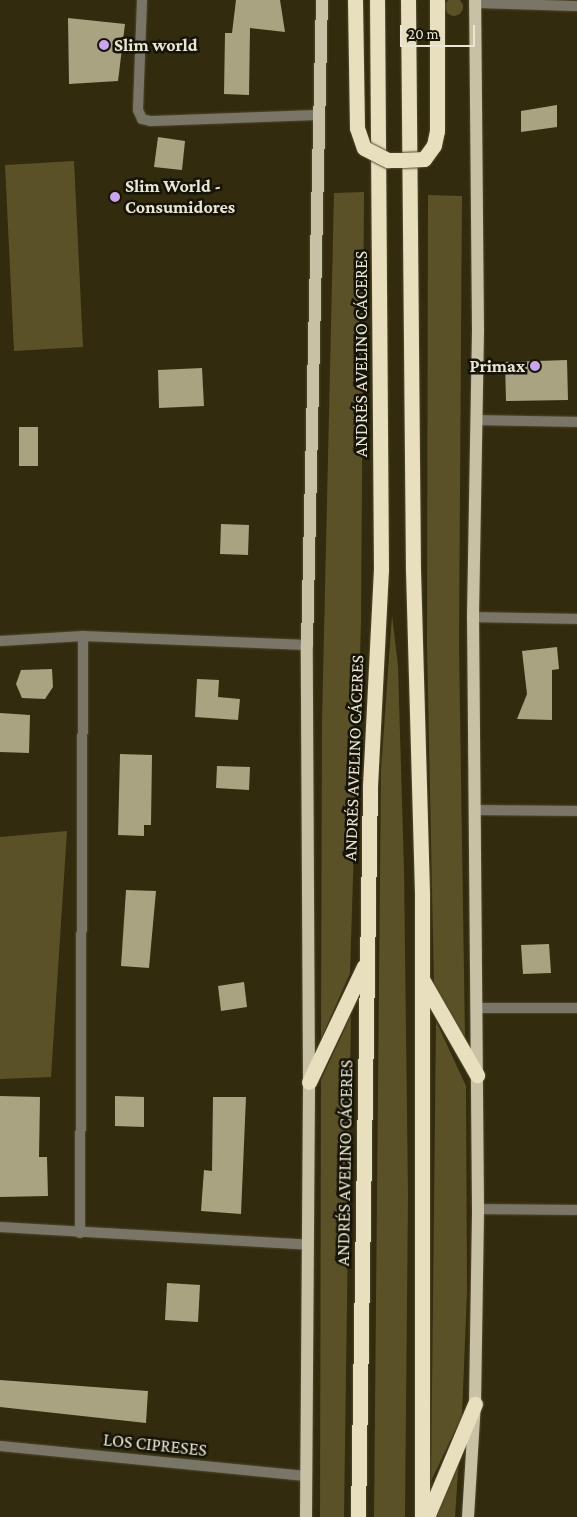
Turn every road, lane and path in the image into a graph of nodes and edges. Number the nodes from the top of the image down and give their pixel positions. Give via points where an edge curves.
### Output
1 (142, 0) edge
2 (322, 0) edge
3 (355, 0) edge
4 (377, 0) edge
5 (408, 0) edge
6 (436, 0) edge
7 (475, 2) edge
8 (577, 6) edge
9 (318, 115) junction
10 (477, 420) junction
11 (577, 422) edge
12 (473, 617) junction
13 (577, 619) edge
14 (83, 636) junction
15 (0, 641) edge
16 (306, 645) junction
17 (476, 810) junction
18 (577, 811) edge
19 (366, 960) junction
20 (422, 977) junction
21 (477, 1008) junction
22 (577, 1008) edge
23 (477, 1075) junction
24 (309, 1082) junction
25 (478, 1209) junction
26 (577, 1210) edge
27 (0, 1227) edge
28 (80, 1233) junction
29 (308, 1245) junction
30 (475, 1404) junction
31 (0, 1446) edge
32 (306, 1476) junction
33 (306, 1517) edge
34 (358, 1517) edge
35 (422, 1517) edge
36 (426, 1517) edge
37 (468, 1517) edge

1 - 9 street via 138,110 142,119 151,122
2 - 9 main road, ANDRÉS AVELINO CÁCERES
3 - 6 highway, bridge via 357,128 364,148 388,160 424,159 434,145 438,131
4 - 19 highway, ANDRÉS AVELINO CÁCERES via 381,570 370,786
5 - 20 highway via 412,570
7 - 8 street
7 - 10 main road
9 - 16 main road, ANDRÉS AVELINO CÁCERES
10 - 11 street
10 - 12 main road
12 - 13 street
12 - 17 main road
14 - 15 street
14 - 16 street
14 - 28 street
16 - 24 main road, ANDRÉS AVELINO CÁCERES
17 - 18 street
17 - 21 main road
19 - 24 highway
19 - 34 highway, ANDRÉS AVELINO CÁCERES
20 - 23 highway
20 - 35 highway
21 - 22 street
21 - 23 main road
23 - 25 main road
24 - 29 main road, ANDRÉS AVELINO CÁCERES
25 - 26 street
25 - 30 main road
27 - 28 street
28 - 29 street
29 - 32 main road, ANDRÉS AVELINO CÁCERES
30 - 36 highway
30 - 37 main road
31 - 32 street, LOS CIPRESES
32 - 33 main road, ANDRÉS AVELINO CÁCERES

